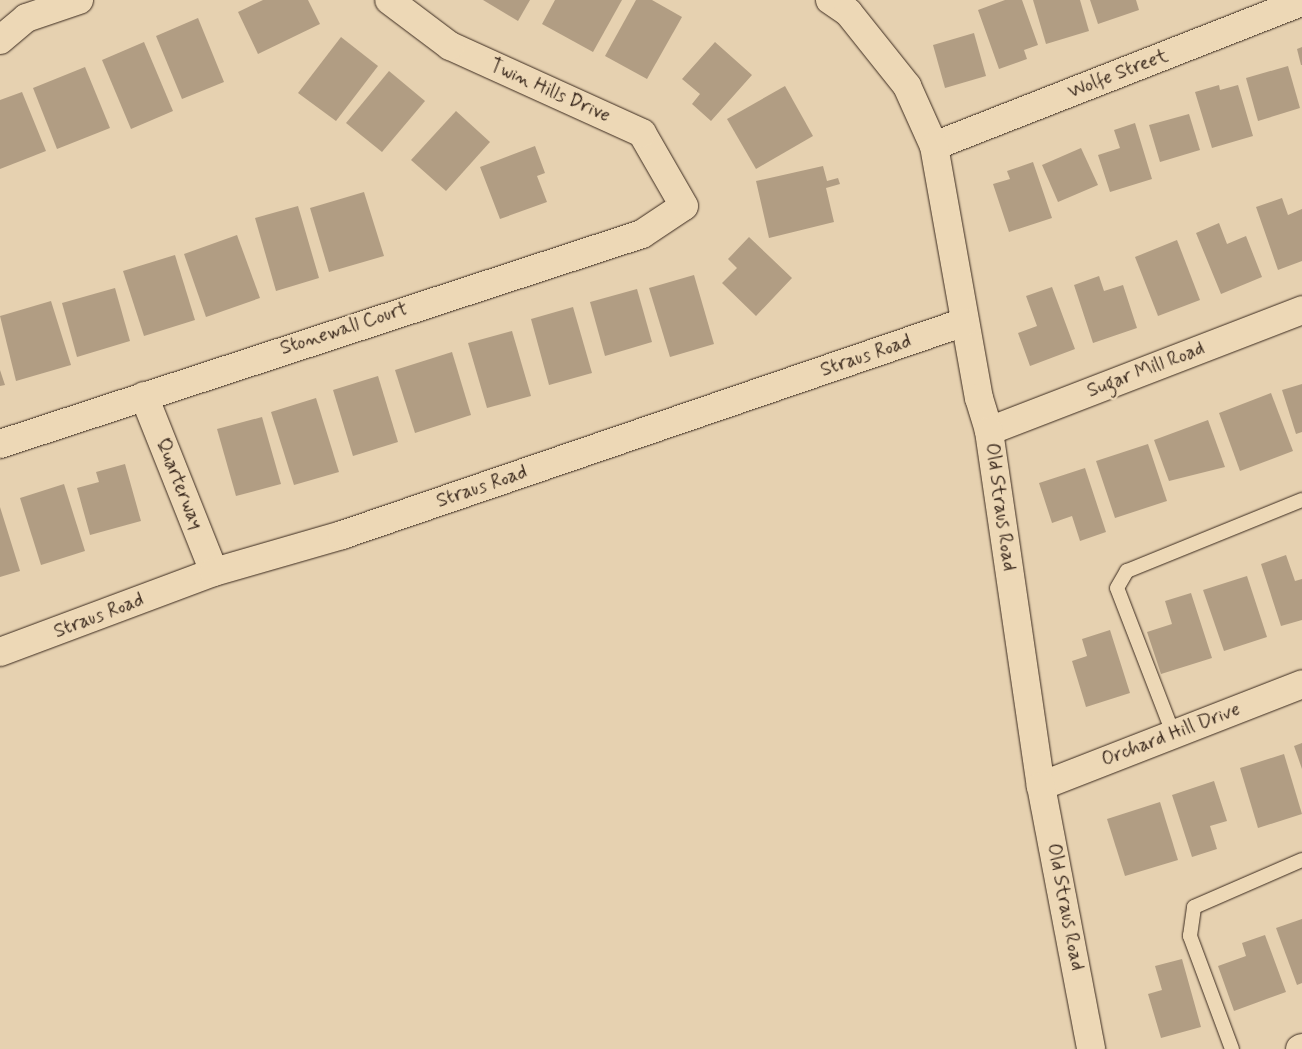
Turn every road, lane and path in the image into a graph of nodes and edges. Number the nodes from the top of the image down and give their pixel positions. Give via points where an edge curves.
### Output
1 (79, 0) edge
2 (390, 0) edge
3 (830, 0) edge
4 (1302, 2) edge
5 (0, 40) edge
6 (934, 146) junction
7 (684, 206) joint
8 (1302, 310) edge
9 (965, 322) junction
10 (144, 396) junction
11 (989, 431) junction
12 (0, 444) edge
13 (1302, 500) edge
14 (214, 572) junction
15 (0, 652) edge
16 (1302, 684) edge
17 (1173, 733) junction
18 (1040, 786) junction
19 (1302, 860) edge
20 (1090, 1049) edge
21 (1232, 1049) edge

1 - 5 street via 26,18
2 - 7 street, Twin Hills Drive via 450,46 642,133
3 - 6 street, Old Straus Road via 848,12 908,86
4 - 6 street, Wolfe Street
6 - 9 street, Old Straus Road
7 - 10 street, Stonewall Court via 642,234
8 - 11 street, Sugar Mill Road
9 - 11 street, Old Straus Road
9 - 14 street, Straus Road via 342,535
10 - 12 street, Stonewall Court
10 - 14 street, Quarterway
11 - 18 street, Old Straus Road
13 - 17 lane via 1126,571 1117,588
14 - 15 street, Straus Road
16 - 17 street, Orchard Hill Drive
17 - 18 street, Orchard Hill Drive
18 - 20 street, Old Straus Road
19 - 21 lane via 1194,906 1190,936

